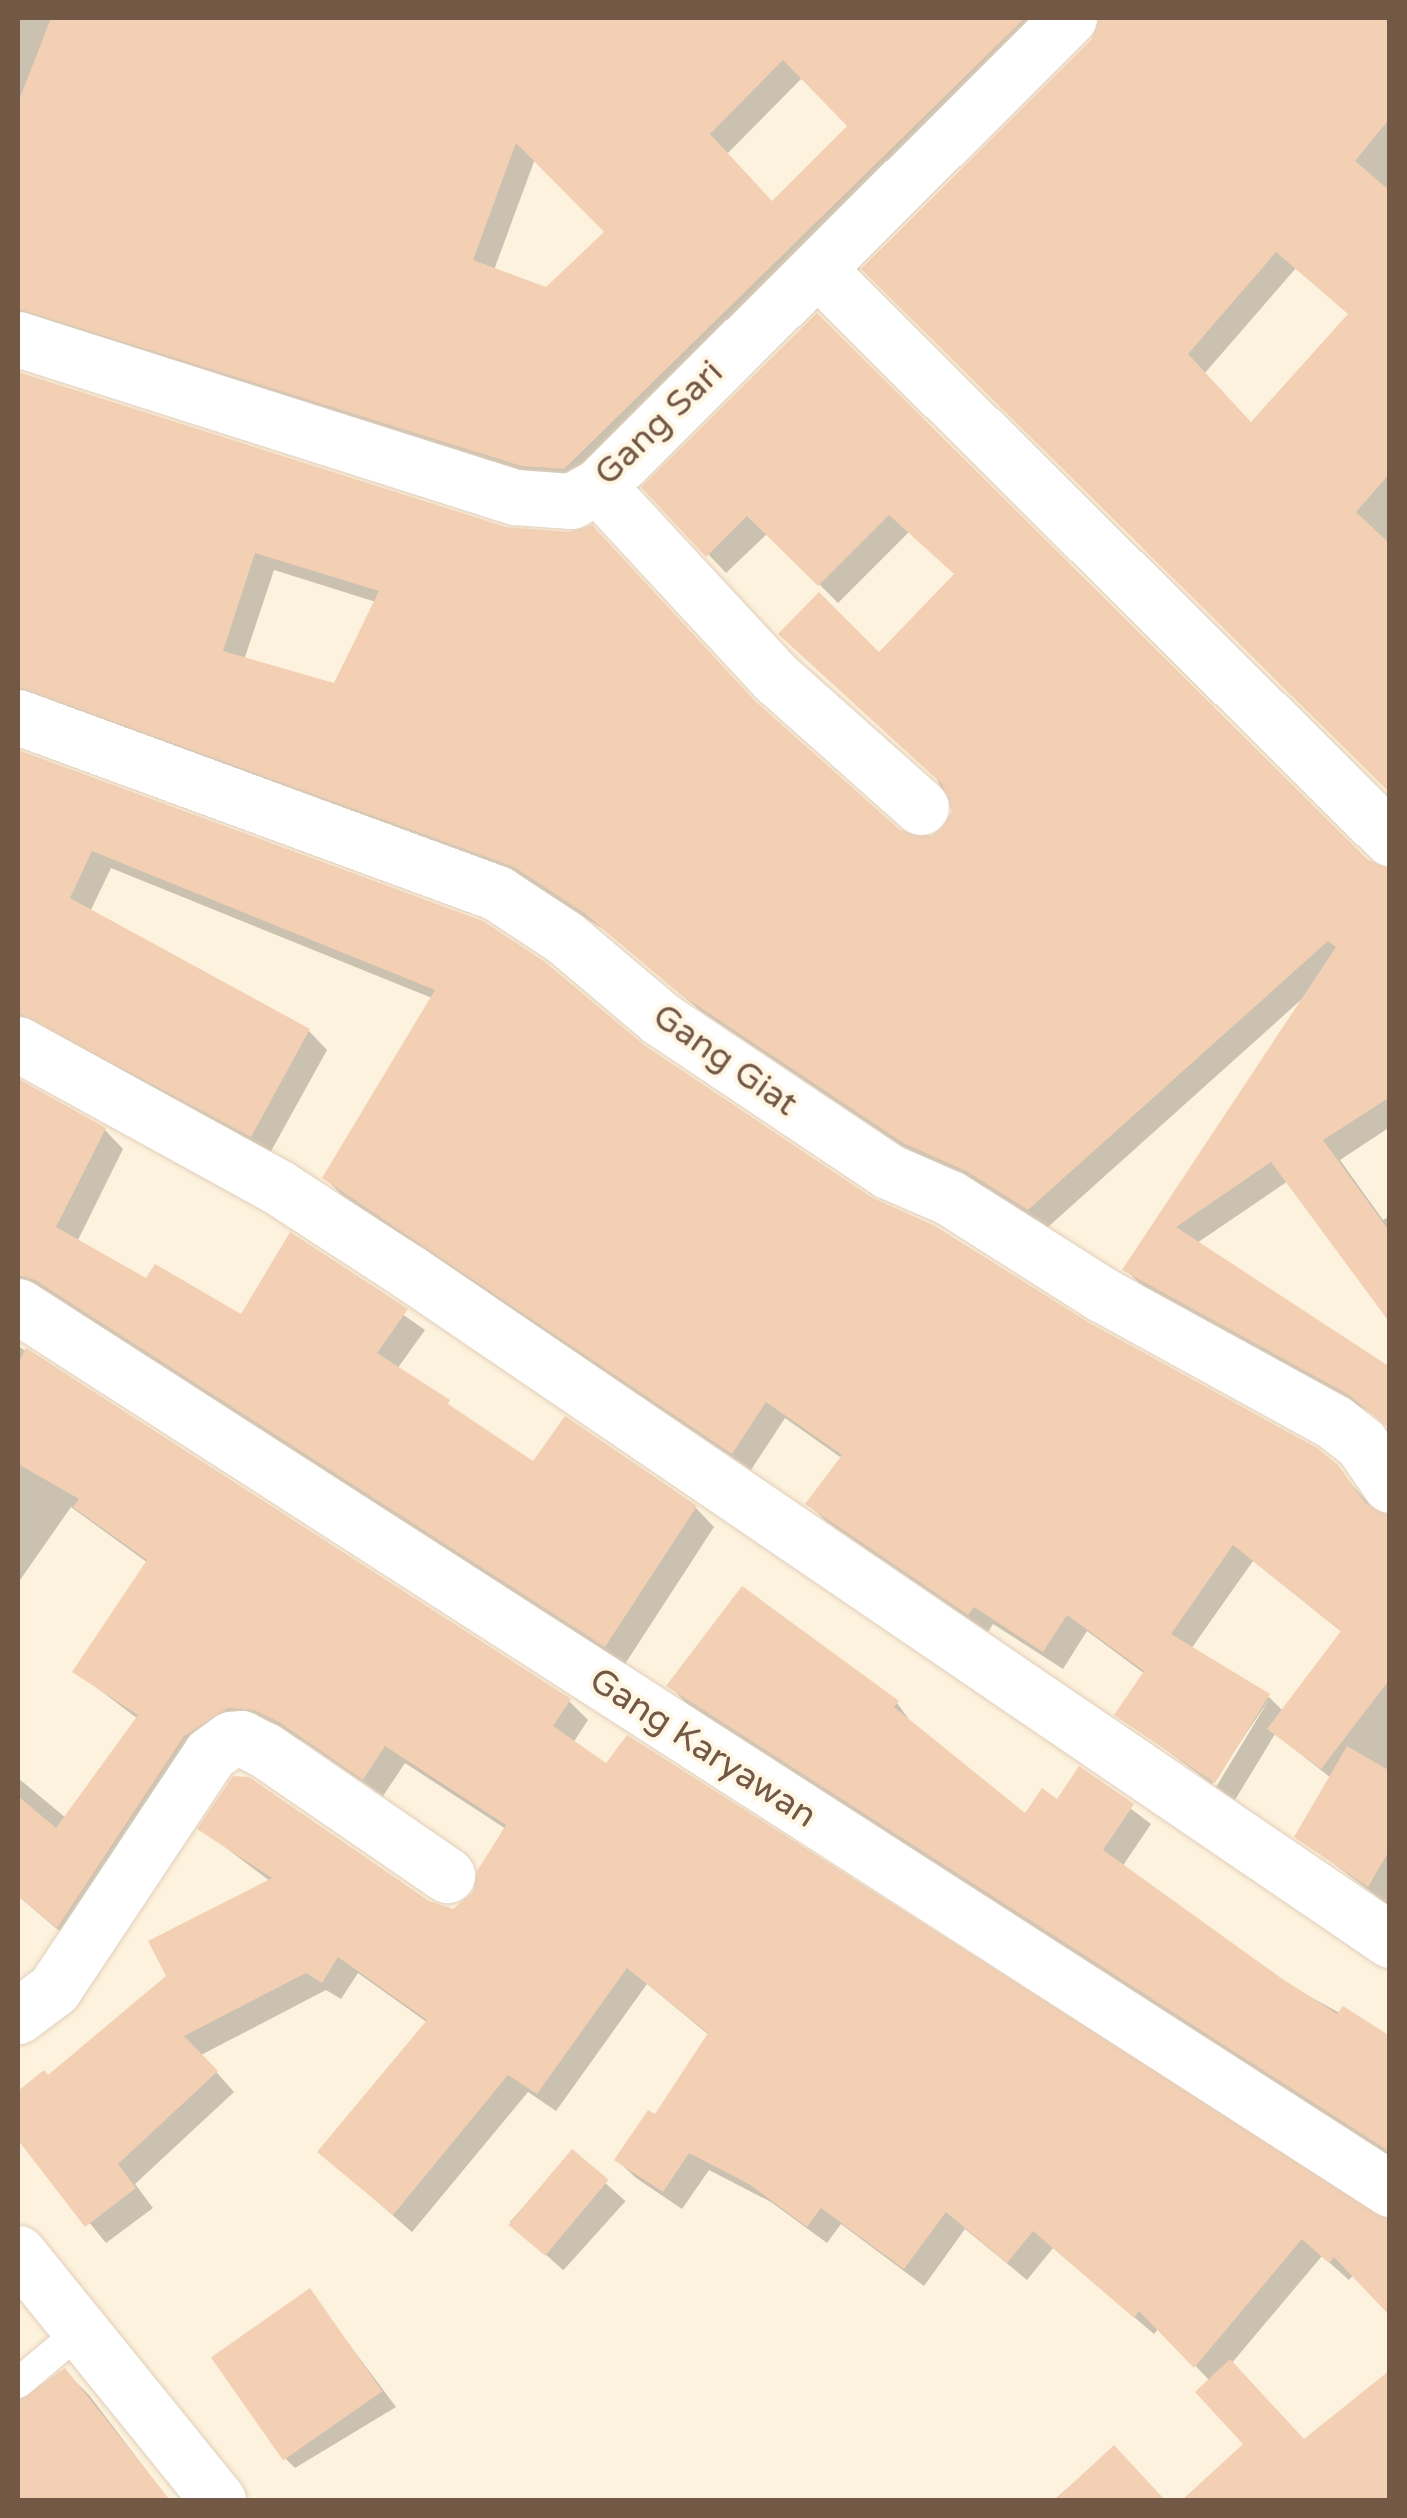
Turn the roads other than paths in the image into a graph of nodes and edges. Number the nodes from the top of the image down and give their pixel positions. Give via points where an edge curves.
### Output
1 (1069, 18) edge
2 (817, 270) junction
3 (18, 340) edge
4 (598, 486) junction
5 (18, 717) edge
6 (922, 807) dead end
7 (1390, 838) edge
8 (18, 1044) edge
9 (18, 1306) edge
10 (1390, 1485) edge
11 (446, 1875) dead end
12 (1390, 1940) edge
13 (18, 2016) edge
14 (1390, 2189) edge
15 (18, 2253) edge
16 (80, 2331) junction
17 (18, 2383) edge
18 (218, 2500) edge

1 - 2 street, Gang Sari
2 - 4 street, Gang Sari
2 - 7 street
3 - 4 street, Gang Sari via 516,497 570,502
4 - 6 street via 776,678
5 - 10 street, Gang Giat via 497,893 564,937 662,1019 888,1171 950,1198 1103,1296 1334,1422 1361,1443
8 - 12 street via 278,1187 410,1272
9 - 14 street, Gang Karyawan
11 - 13 street via 265,1750 242,1738 231,1740 210,1754 54,1988
15 - 16 street
16 - 17 lane
16 - 18 street

